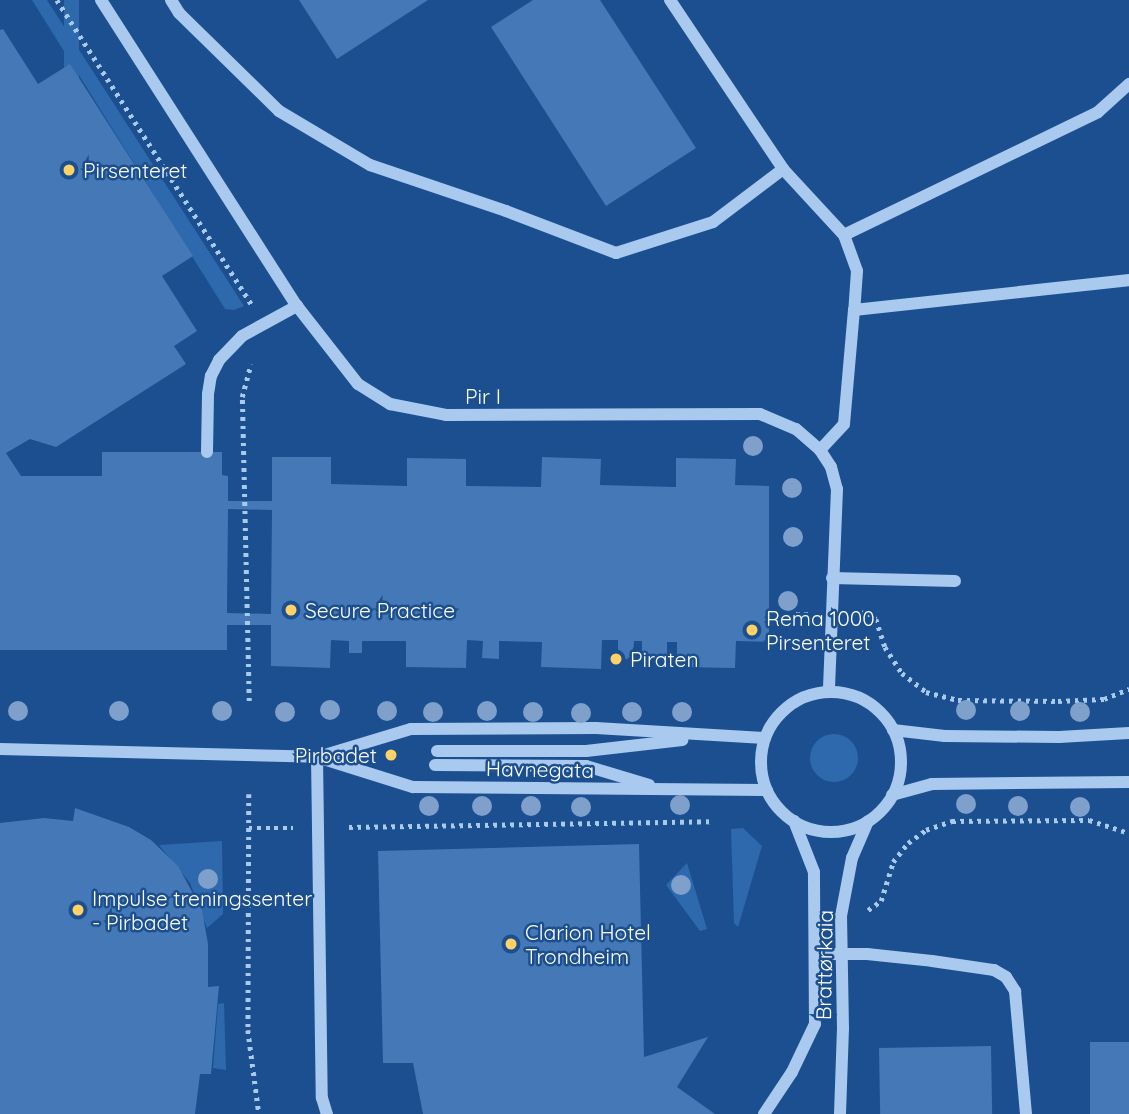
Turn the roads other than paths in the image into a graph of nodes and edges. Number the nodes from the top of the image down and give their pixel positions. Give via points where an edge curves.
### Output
1 (102, 0) edge
2 (171, 0) edge
3 (670, 0) edge
4 (1129, 84) edge
5 (783, 169) junction
6 (844, 235) junction
7 (1129, 280) edge
8 (297, 306) junction
9 (854, 310) junction
10 (820, 450) junction
11 (207, 452) dead end
12 (832, 578) junction
13 (955, 581) dead end
14 (829, 691) junction
15 (893, 730) junction
16 (1129, 733) edge
17 (714, 737) junction
18 (765, 737) junction
19 (0, 749) edge
20 (436, 751) dead end
21 (317, 757) junction
22 (435, 765) dead end
23 (1129, 782) edge
24 (663, 789) junction
25 (766, 790) junction
26 (892, 795) junction
27 (794, 821) junction
28 (868, 821) junction
29 (815, 954) junction
30 (842, 954) junction
31 (327, 1114) edge
32 (764, 1114) edge
33 (840, 1114) edge
34 (1026, 1114) edge

1 - 8 street, Pir I
2 - 5 street via 279,111 370,165 616,253 713,222
3 - 5 street
4 - 6 street via 1098,112
5 - 6 street
6 - 9 street via 857,271
7 - 9 street
8 - 10 street, Pir I via 358,384 390,404 446,415 760,414 796,429
8 - 11 street via 242,336 219,360 208,394
9 - 10 street via 844,424
10 - 12 street, Pir I via 837,489
12 - 13 street
12 - 14 street, Pir I
14 - 15 street via 866,701
14 - 18 street via 790,705
15 - 16 street via 945,736
15 - 26 street via 900,763
17 - 18 street, Havnegata
17 - 20 street via 586,751
17 - 21 street, Havnegata via 596,727 411,729
18 - 25 street via 761,755
19 - 21 street, Havnegata
21 - 24 street, Havnegata via 413,787
21 - 31 street via 322,1098
22 - 24 street via 586,766
23 - 26 street via 932,784
24 - 25 street, Havnegata
25 - 27 street
26 - 28 street
27 - 28 street via 824,832 847,830
27 - 29 street via 814,872
28 - 30 street, Brattørkaia via 852,858 841,916
29 - 30 street
29 - 32 street via 815,1024 792,1072
30 - 33 street, Brattørkaia
30 - 34 street via 969,966 1006,977 1015,991

